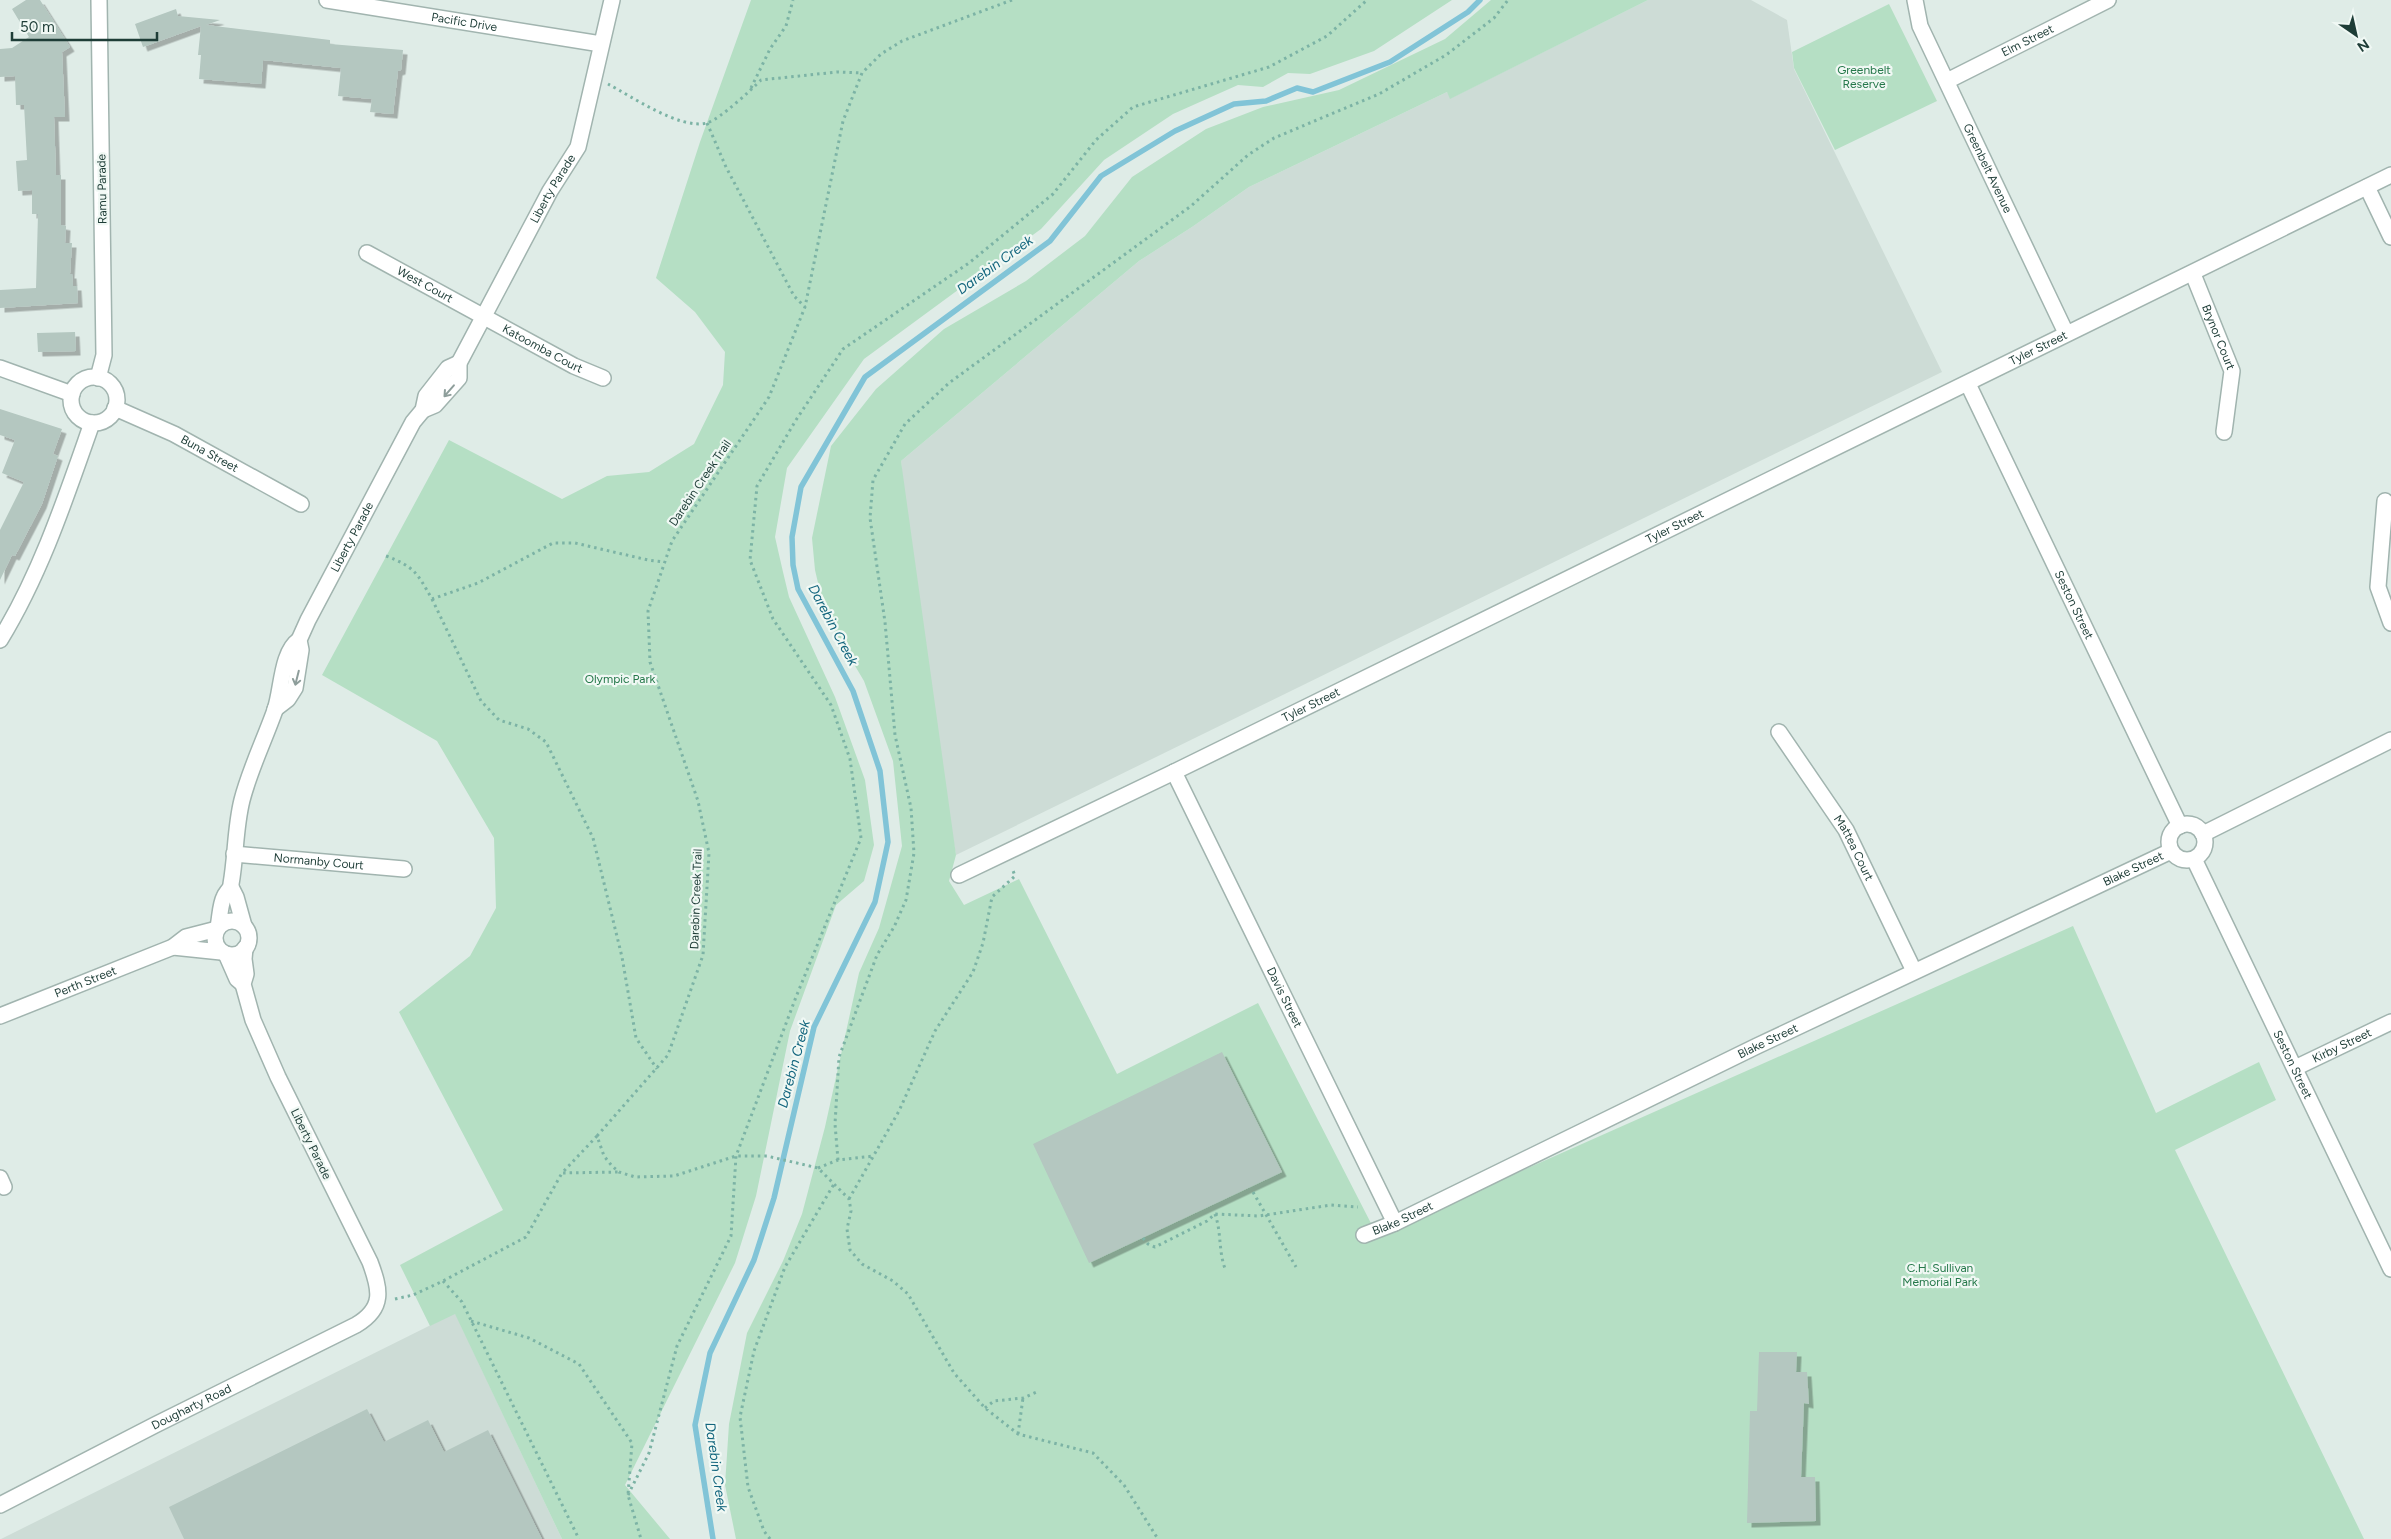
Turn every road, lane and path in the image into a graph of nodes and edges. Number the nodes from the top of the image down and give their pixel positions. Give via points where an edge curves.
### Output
1 (99, 0) edge
2 (327, 0) edge
3 (612, 0) edge
4 (793, 0) edge
5 (1012, 0) edge
6 (1367, 0) edge
7 (1508, 0) edge
8 (1915, 0) edge
9 (2108, 0) edge
10 (601, 44) junction
11 (862, 73) junction
12 (1946, 81) junction
13 (618, 89) dead end
14 (750, 91) junction
15 (707, 123) junction
16 (2391, 175) edge
17 (2367, 187) junction
18 (2391, 237) edge
19 (367, 253) dead end
20 (2193, 274) junction
21 (804, 307) junction
22 (484, 316) junction
23 (2066, 333) junction
24 (0, 368) edge
25 (98, 378) junction
26 (603, 378) dead end
27 (1968, 384) junction
28 (72, 394) junction
29 (115, 408) junction
30 (92, 423) junction
31 (2224, 432) dead end
32 (2386, 501) dead end
33 (301, 504) dead end
34 (386, 556) dead end
35 (664, 562) junction
36 (432, 599) junction
37 (2391, 623) edge
38 (0, 640) edge
39 (1780, 732) dead end
40 (2391, 740) edge
41 (1174, 772) junction
42 (2180, 826) junction
43 (2203, 834) junction
44 (2171, 851) junction
45 (234, 854) junction
46 (1007, 854) junction
47 (2194, 859) junction
48 (404, 869) dead end
49 (959, 875) dead end
50 (231, 886) junction
51 (244, 926) junction
52 (218, 928) junction
53 (173, 947) junction
54 (246, 948) junction
55 (223, 953) junction
56 (1914, 971) junction
57 (244, 984) junction
58 (0, 1016) edge
59 (2391, 1022) edge
60 (2295, 1068) junction
61 (656, 1069) junction
62 (598, 1136) junction
63 (736, 1156) junction
64 (875, 1156) junction
65 (838, 1160) junction
66 (818, 1168) junction
67 (619, 1172) junction
68 (562, 1173) junction
69 (834, 1184) junction
70 (1253, 1192) dead end
71 (849, 1199) junction
72 (1358, 1207) dead end
73 (1215, 1214) junction
74 (1266, 1214) junction
75 (1396, 1223) junction
76 (1364, 1235) dead end
77 (1143, 1238) dead end
78 (1296, 1267) dead end
79 (2391, 1269) edge
80 (1226, 1271) dead end
81 (443, 1281) junction
82 (378, 1303) junction
83 (471, 1321) junction
84 (1039, 1391) dead end
85 (1023, 1398) junction
86 (986, 1408) junction
87 (1018, 1434) junction
88 (628, 1495) junction
89 (0, 1505) edge
90 (579, 1539) edge
91 (641, 1539) edge
92 (770, 1539) edge
93 (1158, 1539) edge

1 - 25 street, Ramu Parade via 104,355
2 - 10 street, Pacific Drive
3 - 10 street, Liberty Parade
4 - 14 path via 786,26 759,69
5 - 11 path, Darebin Creek Trail via 902,41
6 - 63 path via 1327,36 1269,67 1133,107 1096,140 1053,194 969,263 843,349 757,486 750,560 773,619 831,705 850,759 861,838
7 - 65 path via 1494,18 1446,55 1379,94 1274,138 1248,155 1191,206 949,383 906,424 873,480 870,518 885,622 895,735 911,808 914,853 906,900 877,955 839,1057
8 - 12 street, Greenbelt Avenue via 1920,26
9 - 12 street, Elm Street
10 - 22 street, Liberty Parade via 578,147 550,191
11 - 14 path via 837,72 761,80
11 - 21 path, Darebin Creek Trail via 843,121
12 - 23 street, Greenbelt Avenue
13 - 15 path via 686,123
14 - 15 path
15 - 21 path via 726,167 794,296
16 - 17 street, Tyler Street
17 - 18 street
17 - 20 street, Tyler Street
19 - 22 street, West Court
20 - 23 street, Tyler Street
20 - 31 street, Brynor Court via 2232,371
21 - 35 path, Darebin Creek Trail via 769,397 672,541
22 - 26 street, Katoomba Court via 574,366
22 -> 45 street, Liberty Parade via 459,363 459,378 435,405 424,410 413,422 308,620 299,640 300,660 294,688 275,709 248,779
23 - 27 street, Tyler Street
24 - 28 street
25 - 28 street via 85,379
25 - 29 street via 111,386 117,400
27 - 41 street, Tyler Street
27 - 42 street, Seston Street
28 - 30 street via 75,414
29 - 30 street via 106,420
29 - 33 street, Buna Street via 174,434
30 - 38 street via 62,511 17,612
32 - 37 street via 2378,587
34 - 36 path via 405,563 418,574
35 - 36 path via 575,543 553,542 478,583
35 - 61 path, Darebin Creek Trail via 648,611 650,662 698,801 709,853 703,955 668,1055
36 - 61 path via 481,701 500,720 528,729 546,742 592,838 622,956 636,1038
39 - 56 street, Mattea Court via 1846,830
40 - 43 street
41 - 46 street, Tyler Street
41 - 75 street, Davis Street
42 - 43 street via 2196,826
42 - 44 street via 2171,834
43 - 47 street via 2205,846
44 - 47 street via 2184,860
44 - 56 street, Blake Street
45 - 48 street, Normanby Court
45 - 50 street, Liberty Parade
46 - 49 street, Tyler Street
46 - 64 path via 1015,876 992,897 983,943 973,972 935,1031
47 - 60 street, Seston Street
50 - 51 street, Liberty Parade
50 - 52 street, Liberty Parade via 224,897
51 - 52 street via 231,921
51 - 54 street via 248,935
52 - 53 street, Perth Street via 186,937
52 - 55 street via 214,941
53 - 55 street, Perth Street
53 - 58 street, Perth Street
54 - 55 street via 234,955
54 - 57 street, Liberty Parade
55 - 57 street, Liberty Parade via 237,979
56 - 75 street, Blake Street
57 - 82 street, Liberty Parade via 253,1020 266,1050 370,1262 378,1288
59 - 60 street, Kirby Street
60 - 79 street, Seston Street
61 - 62 path, Darebin Creek Trail
62 - 67 path via 604,1156
62 - 68 path, Darebin Creek Trail
63 - 66 path via 767,1156
63 - 67 path via 674,1176 635,1177
63 - 88 path via 732,1236 677,1346 648,1453
64 - 65 path
64 - 71 path
65 - 66 path
66 - 69 path
67 - 68 path
68 - 81 path, Darebin Creek Trail via 526,1238
69 - 71 path
69 - 92 path via 785,1267 754,1351 740,1417 748,1487
70 - 74 path
71 - 86 path via 851,1211 847,1229 850,1250 862,1264 893,1281 908,1294 954,1373
72 - 74 path via 1331,1204
73 - 74 path
73 - 77 path via 1155,1247
73 - 80 path via 1221,1235 1220,1258
74 - 78 path
75 - 76 street, Blake Street
81 - 82 path, Darebin Creek Trail via 412,1295
81 - 83 path via 462,1302
82 - 89 street, Dougharty Road via 372,1314 356,1325
83 - 88 path via 529,1338 579,1364 632,1443
83 - 90 path
84 - 85 path
85 - 86 path via 994,1401
85 - 87 path
86 - 87 path
87 - 93 path via 1093,1452 1124,1485
88 - 91 path

